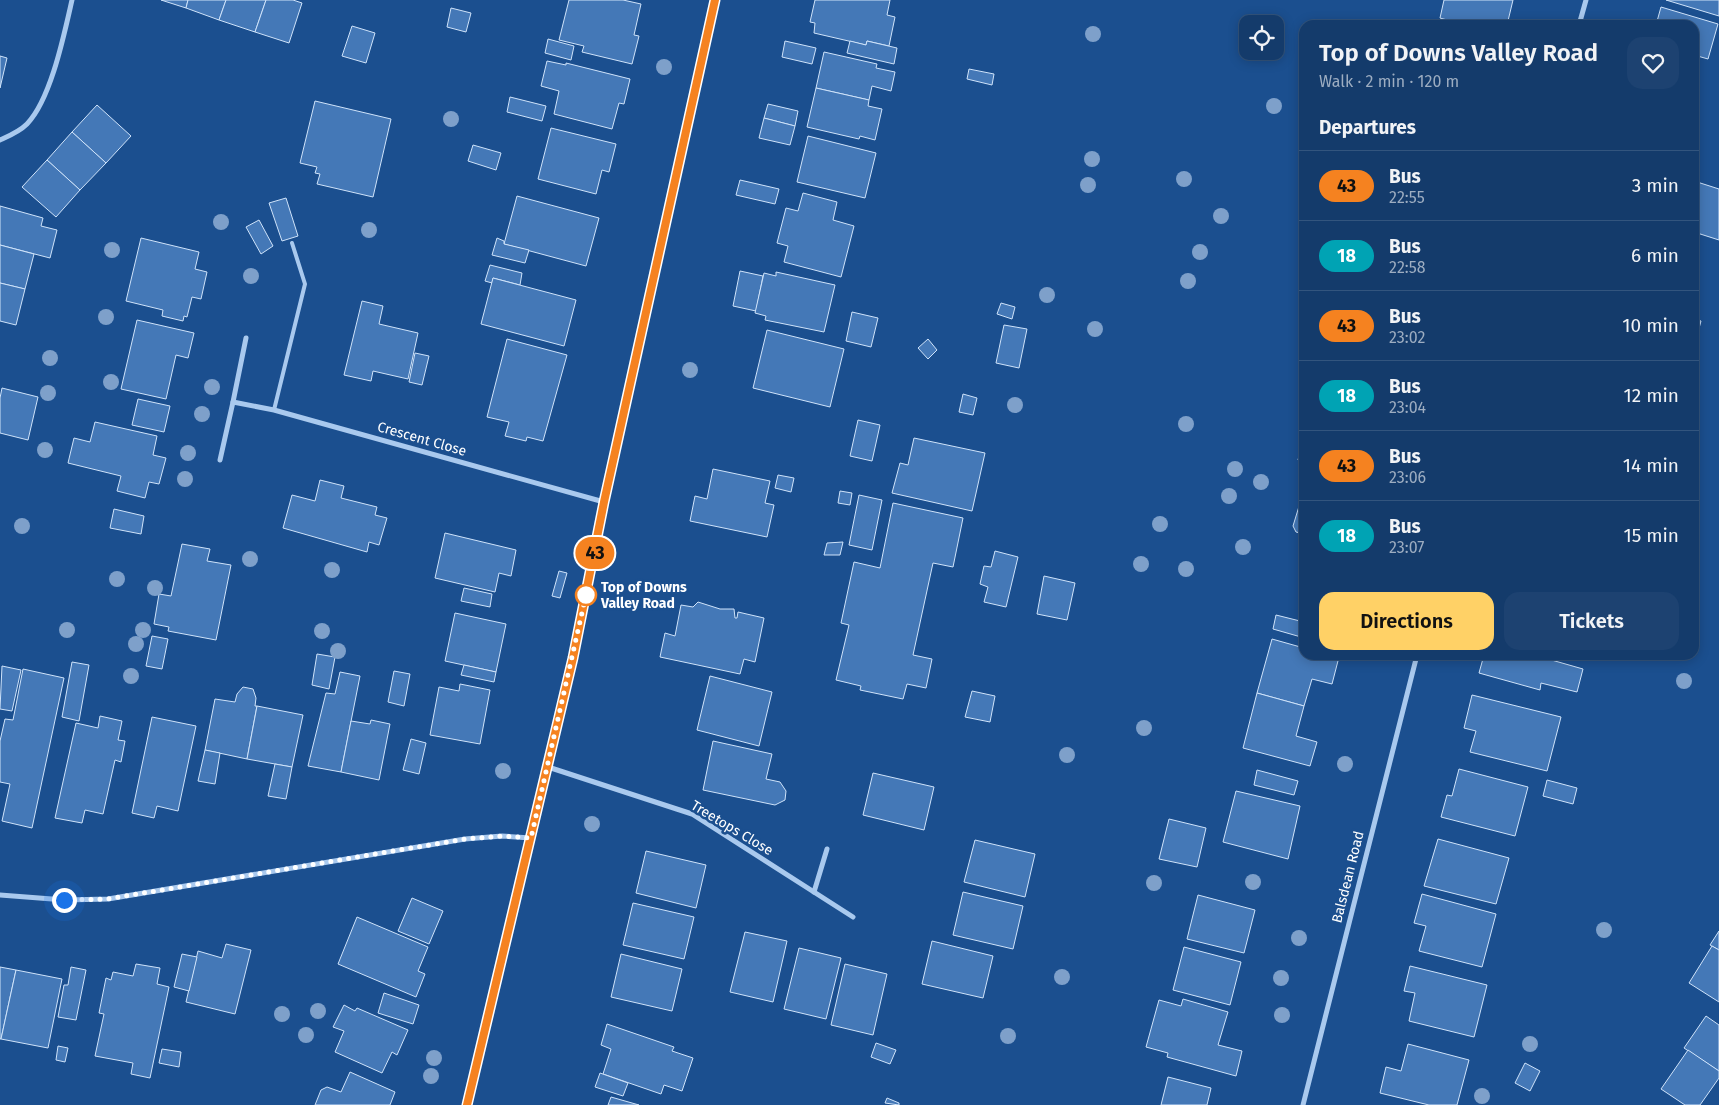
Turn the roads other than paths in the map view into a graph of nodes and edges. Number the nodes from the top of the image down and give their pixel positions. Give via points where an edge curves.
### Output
1 (72, 0) edge
2 (715, 0) edge
3 (1586, 0) edge
4 (1580, 20) edge
5 (0, 140) edge
6 (292, 243) dead end
7 (246, 338) dead end
8 (233, 402) junction
9 (274, 410) junction
10 (220, 460) dead end
11 (604, 502) junction
12 (1416, 660) edge
13 (548, 767) junction
14 (531, 838) junction
15 (827, 849) dead end
16 (814, 892) junction
17 (0, 895) edge
18 (853, 916) dead end
19 (467, 1105) edge
20 (1304, 1105) edge

1 - 5 street via 60,48 38,109 26,125
2 - 11 street
3 - 4 street
6 - 9 lane via 305,284
7 - 8 street
8 - 9 street, Crescent Close
8 - 10 street
9 - 11 street, Crescent Close
11 - 13 street
12 - 20 street, Balsdean Road
13 - 14 street
13 - 16 street, Treetops Close via 692,814
14 - 17 street via 465,839 108,899 64,900
14 - 19 street
15 - 16 street
16 - 18 street, Treetops Close

